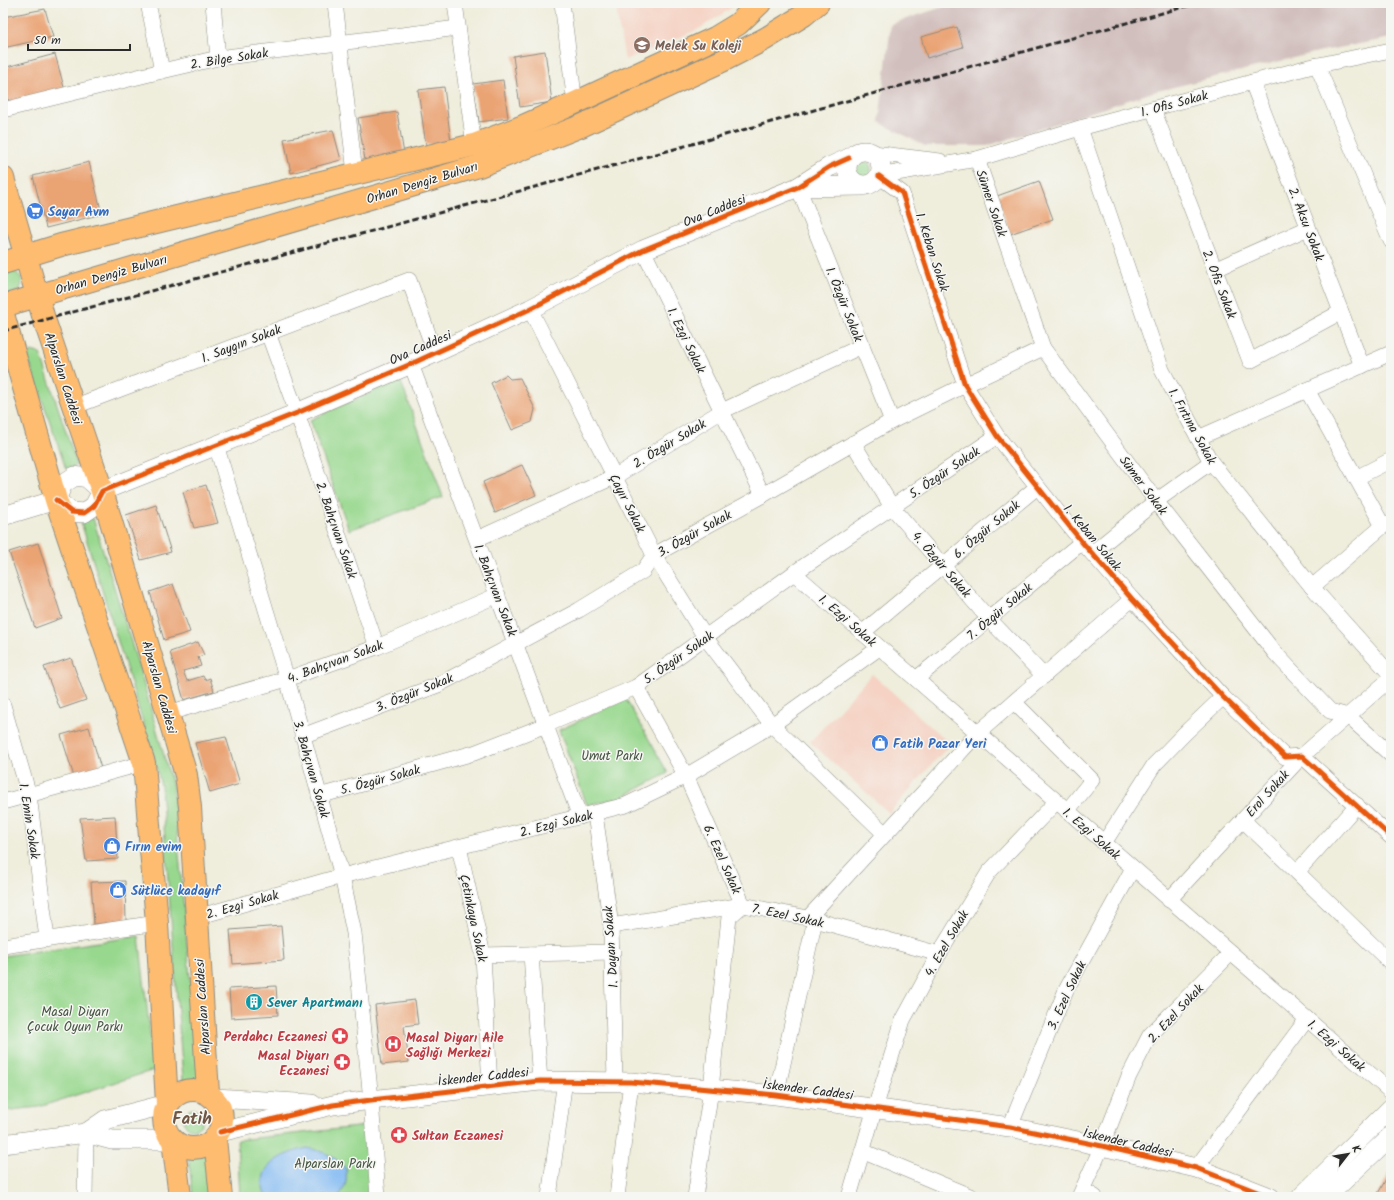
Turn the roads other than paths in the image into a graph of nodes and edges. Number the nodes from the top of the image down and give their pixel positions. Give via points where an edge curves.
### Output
1 (148, 3) edge
2 (212, 3) edge
3 (335, 3) edge
4 (455, 3) edge
5 (562, 3) edge
6 (760, 3) edge
7 (818, 3) edge
8 (458, 28) junction
9 (340, 42) junction
10 (1391, 50) edge
11 (218, 58) junction
12 (1317, 65) junction
13 (162, 70) junction
14 (1252, 82) junction
15 (575, 103) junction
16 (1153, 108) junction
17 (3, 110) edge
18 (1080, 128) junction
19 (474, 145) junction
20 (873, 154) junction
21 (849, 158) junction
22 (977, 159) junction
23 (958, 163) junction
24 (354, 173) junction
25 (879, 176) junction
26 (3, 178) edge
27 (863, 186) junction
28 (798, 188) junction
29 (1308, 228) junction
30 (1391, 241) edge
31 (644, 250) junction
32 (26, 256) junction
33 (3, 263) edge
34 (1214, 270) junction
35 (38, 295) junction
36 (3, 306) edge
37 (530, 309) junction
38 (1341, 312) junction
39 (3, 314) edge
40 (268, 334) junction
41 (862, 346) junction
42 (1043, 348) junction
43 (435, 353) junction
44 (1391, 353) edge
45 (9, 360) edge
46 (411, 364) junction
47 (1362, 366) junction
48 (965, 385) junction
49 (1307, 390) junction
50 (73, 406) junction
51 (722, 411) junction
52 (297, 413) junction
53 (892, 422) junction
54 (997, 436) junction
55 (1198, 438) junction
56 (852, 443) junction
57 (216, 446) junction
58 (1391, 460) edge
59 (1211, 462) junction
60 (614, 477) junction
61 (1356, 478) junction
62 (1037, 486) junction
63 (102, 491) junction
64 (762, 495) junction
65 (56, 500) junction
66 (1156, 501) junction
67 (892, 507) junction
68 (3, 516) edge
69 (1387, 524) edge
70 (477, 539) junction
71 (1082, 542) junction
72 (1092, 553) junction
73 (654, 554) junction
74 (942, 565) junction
75 (794, 573) junction
76 (1312, 587) junction
77 (498, 595) junction
78 (1132, 599) junction
79 (989, 619) junction
80 (862, 633) junction
81 (705, 638) junction
82 (516, 644) junction
83 (377, 647) junction
84 (879, 648) junction
85 (1391, 675) edge
86 (1044, 676) junction
87 (1391, 678) edge
88 (287, 679) junction
89 (916, 679) junction
90 (636, 687) junction
91 (1223, 697) junction
92 (1014, 702) junction
93 (3, 705) edge
94 (168, 713) junction
95 (1348, 716) junction
96 (546, 725) junction
97 (772, 725) junction
98 (978, 733) junction
99 (302, 736) junction
100 (1391, 755) edge
101 (1302, 756) junction
102 (144, 763) junction
103 (686, 776) junction
104 (29, 795) junction
105 (319, 796) junction
106 (3, 802) edge
107 (1357, 805) junction
108 (1062, 806) junction
109 (588, 815) junction
110 (1243, 820) junction
111 (885, 834) junction
112 (1391, 837) edge
113 (1104, 843) junction
114 (459, 847) junction
115 (1133, 868) junction
116 (1297, 872) junction
117 (342, 876) junction
118 (1169, 900) junction
119 (743, 905) junction
120 (197, 917) junction
121 (811, 919) junction
122 (157, 923) junction
123 (611, 926) junction
124 (47, 939) junction
125 (3, 946) edge
126 (613, 952) junction
127 (531, 954) junction
128 (939, 954) junction
129 (1231, 954) junction
130 (484, 955) junction
131 (1391, 963) edge
132 (1307, 1019) junction
133 (565, 1080) junction
134 (540, 1081) junction
135 (623, 1081) junction
136 (490, 1086) junction
137 (711, 1088) junction
138 (1391, 1092) edge
139 (776, 1095) junction
140 (211, 1096) junction
141 (371, 1100) junction
142 (167, 1104) junction
143 (333, 1105) junction
144 (875, 1108) junction
145 (1391, 1108) edge
146 (1010, 1127) junction
147 (86, 1133) junction
148 (217, 1135) junction
149 (1391, 1136) edge
150 (173, 1140) junction
151 (3, 1144) edge
152 (1102, 1146) junction
153 (862, 1151) junction
154 (1196, 1168) junction
155 (1086, 1195) edge
156 (85, 1197) edge
157 (180, 1197) edge
158 (221, 1197) edge
159 (378, 1197) edge
160 (548, 1197) edge
161 (618, 1197) edge
162 (695, 1197) edge
163 (849, 1197) edge
164 (972, 1197) edge
165 (1270, 1197) edge
166 (1301, 1197) edge
167 (1326, 1197) edge

1 - 13 street
2 - 11 street
3 - 9 street
4 - 8 street
5 - 15 street
6 - 15 main road, Orhan Dengiz Bulvarı via 738,24 715,38
7 - 35 main road, Orhan Dengiz Bulvarı via 804,15 765,39 724,60 581,126 479,166
8 - 9 street, 2. Bilge Sokak
8 - 19 street
9 - 11 street, 2. Bilge Sokak
9 - 24 street
10 - 12 street, 1. Ofis Sokak
11 - 13 street, 2. Bilge Sokak
12 - 14 street, 1. Ofis Sokak
12 - 30 street
13 - 17 street, 2. Bilge Sokak
14 - 16 street, 1. Ofis Sokak
14 - 29 street, 2. Aksu Sokak
15 - 19 main road, Orhan Dengiz Bulvarı
16 - 18 street, 1. Ofis Sokak
16 - 34 street, 2. Ofis Sokak
18 - 22 street, 1. Ofis Sokak
18 - 55 street, 1. Fırtına Sokak via 1162,370
19 - 24 main road, Orhan Dengiz Bulvarı
20 - 21 street via 859,151
20 - 23 street
20 - 25 street via 879,160
21 - 27 street via 847,173 853,182
21 - 28 street via 829,166
22 - 23 street, 1. Ofis Sokak
22 - 42 street, Sümer Sokak
23 - 25 street, 1. Ofis Sokak
24 - 32 main road, Orhan Dengiz Bulvarı via 61,245
25 - 27 street via 874,182
25 - 48 street, 1. Keban Sokak via 902,193
26 - 32 main road, Alparslan Caddesi
27 - 28 street
28 - 31 street, Ova Caddesi
28 - 41 street, 1. Özgür Sokak
29 - 34 street
29 - 38 street, 2. Aksu Sokak
31 - 37 street, Ova Caddesi
31 - 51 street, 1. Ezgi Sokak
32 - 33 main road, Orhan Dengiz Bulvarı
32 - 35 main road, Alparslan Caddesi
34 - 38 street, 2. Ofis Sokak via 1250,361
35 - 36 main road, Orhan Dengiz Bulvarı
35 - 50 main road, Alparslan Caddesi
37 - 43 street, Ova Caddesi
37 - 60 street, Çayır Sokak
38 - 47 street, 2. Aksu Sokak
39 - 45 main road
40 - 43 street, 1. Saygın Sokak via 409,280
40 - 50 street, 1. Saygın Sokak
40 - 52 street, 2. Bahçıvan Sokak
41 - 51 street, 2. Özgür Sokak
41 - 53 street, 1. Özgür Sokak
42 - 48 street, 3. Özgür Sokak
42 - 66 street, Sümer Sokak
43 - 46 street, Ova Caddesi
44 - 47 street
45 - 65 main road
46 - 52 street, Ova Caddesi
46 - 70 street, 1. Bahçıvan Sokak
47 - 49 street
48 - 53 street, 3. Özgür Sokak
48 - 54 street, 1. Keban Sokak
49 - 55 street
49 - 61 street
50 - 63 main road, Alparslan Caddesi
51 - 60 street, 2. Özgür Sokak
51 - 64 street, 1. Ezgi Sokak
52 - 57 street, Ova Caddesi
52 - 83 street, 2. Bahçıvan Sokak
53 - 56 street, 3. Özgür Sokak
54 - 62 street, 1. Keban Sokak
54 - 67 street, 5. Özgür Sokak
55 - 59 street, 1. Fırtına Sokak
56 - 64 street, 3. Özgür Sokak
56 - 67 street, 4. Özgür Sokak
57 - 63 street, Ova Caddesi
57 - 88 street, 3. Bahçıvan Sokak
58 - 61 street
59 - 66 street
59 - 76 street, 1. Fırtına Sokak
60 - 70 street, 2. Özgür Sokak
60 - 73 street, Çayır Sokak
61 - 69 street
62 - 71 street, 1. Keban Sokak
62 - 74 street, 6. Özgür Sokak
63 - 65 street via 94,506 84,513 71,512
63 - 65 street via 87,478 75,476 63,484
63 - 94 main road, Alparslan Caddesi
64 - 73 street, 3. Özgür Sokak
65 - 68 street
65 - 102 main road
66 - 72 street
66 - 95 street, Sümer Sokak via 1275,653 1330,711
67 - 74 street, 4. Özgür Sokak
67 - 75 street, 5. Özgür Sokak
69 - 76 street
70 - 77 street, 1. Bahçıvan Sokak
71 - 72 street, 1. Keban Sokak
71 - 79 street, 7. Özgür Sokak
72 - 78 street, 1. Keban Sokak
73 - 81 street, Çayır Sokak
73 - 82 street, 3. Özgür Sokak via 643,571
74 - 79 street, 4. Özgür Sokak
74 - 80 street, 6. Özgür Sokak
75 - 80 street, 1. Ezgi Sokak
75 - 81 street, 5. Özgür Sokak
76 - 85 street, 1. Fırtına Sokak
77 - 82 street, 1. Bahçıvan Sokak
77 - 83 street, 4. Bahçıvan Sokak
78 - 86 street
78 - 91 street, 1. Keban Sokak
79 - 86 street, 4. Özgür Sokak
79 - 89 street, 7. Özgür Sokak
80 - 84 street, 1. Ezgi Sokak
81 - 90 street, 5. Özgür Sokak
81 - 97 street, Çayır Sokak
82 - 96 street, 1. Bahçıvan Sokak
82 - 99 street, 3. Özgür Sokak via 438,685
83 - 88 street, 4. Bahçıvan Sokak
84 - 89 street, 1. Ezgi Sokak
84 - 97 street, 2. Ezgi Sokak
86 - 92 street
87 - 95 street, Erol Sokak
88 - 94 street, 4. Bahçıvan Sokak
88 - 99 street, 3. Bahçıvan Sokak
89 - 98 street, 1. Ezgi Sokak
90 - 96 street, 5. Özgür Sokak
90 - 103 street, 6. Ezel Sokak
91 - 101 street, 1. Keban Sokak via 1285,757
91 - 113 street via 1154,765
92 - 98 street
92 - 108 street, 4. Ezel Sokak via 1092,780
93 - 104 street, 1. Emin Sokak
94 - 120 main road, Alparslan Caddesi via 186,775
95 - 100 street, Sümer Sokak
95 - 101 street, Erol Sokak
96 - 105 street, 5. Özgür Sokak via 474,753
96 - 109 street, 1. Bahçıvan Sokak
97 - 103 street, 2. Ezgi Sokak
97 - 111 street, Çayır Sokak
98 - 108 street, 1. Ezgi Sokak
98 - 111 street
99 - 105 street, 3. Bahçıvan Sokak
101 - 107 street
101 - 110 street, Erol Sokak
102 - 104 street
102 - 122 main road
103 - 109 street, 2. Ezgi Sokak via 626,806
103 - 119 street, 6. Ezel Sokak
104 - 106 street
104 - 124 street, 1. Emin Sokak
105 - 117 street, 3. Bahçıvan Sokak
107 - 112 street
107 - 116 street
108 - 113 street, 1. Ezgi Sokak
108 - 128 street, 4. Ezel Sokak via 989,872
109 - 114 street, 2. Ezgi Sokak
109 - 123 street, 1. Dayan Sokak
110 - 116 street
110 - 118 street, Erol Sokak
111 - 121 street
113 - 115 street, 1. Ezgi Sokak
114 - 117 street, 2. Ezgi Sokak
114 - 130 street, Çetinkaya Sokak
115 - 118 street, 1. Ezgi Sokak
115 - 146 street, 3. Ezel Sokak via 1066,990
116 - 131 street
117 - 120 street, 2. Ezgi Sokak
117 - 141 street, 3. Bahçıvan Sokak via 354,933
118 - 129 street, 1. Ezgi Sokak
119 - 121 street, 7. Ezel Sokak
119 - 123 street, 7. Ezel Sokak
119 - 137 street, 6. Ezel Sokak via 729,917
120 - 140 main road, Alparslan Caddesi
121 - 128 street, 7. Ezel Sokak
121 - 139 street
122 - 124 street
122 - 142 main road
123 - 126 street, 1. Dayan Sokak
124 - 125 street
126 - 127 street
126 - 135 street, 1. Dayan Sokak
127 - 130 street
127 - 134 street
128 - 144 street, 4. Ezel Sokak via 903,1020
129 - 132 street, 1. Ezgi Sokak
129 - 152 street, 2. Ezel Sokak via 1150,1035 1129,1076
130 - 136 street, Çetinkaya Sokak
132 - 138 street, 1. Ezgi Sokak
132 - 154 street
133 - 134 street, İskender Caddesi
133 - 135 street, İskender Caddesi
133 - 160 street
134 - 136 street, İskender Caddesi
135 - 137 street, İskender Caddesi
135 - 161 street, 1. Dayan Sokak
136 - 141 street, İskender Caddesi
137 - 139 street, İskender Caddesi
137 - 162 street, 6. Ezel Sokak
139 - 144 street, İskender Caddesi
140 - 142 main road via 200,1090 191,1089 181,1091
140 - 143 street
140 - 148 main road, Alparslan Caddesi via 220,1106 222,1114 222,1123
141 - 143 street, İskender Caddesi
141 - 159 street, 3. Bahçıvan Sokak
142 - 147 street via 105,1120
142 - 150 main road via 164,1123
143 - 148 street
144 - 146 street, İskender Caddesi
144 - 153 street, 4. Ezel Sokak
145 - 166 street
146 - 152 street, İskender Caddesi
147 - 150 street via 112,1140
147 - 151 street
147 - 156 street
148 - 150 main road via 200,1148 181,1146
148 - 158 main road, Alparslan Caddesi
149 - 167 street
150 - 157 main road
152 - 154 street, İskender Caddesi
152 - 155 street, 2. Ezel Sokak
153 - 163 street, 4. Ezel Sokak
153 - 164 street
154 - 165 street, İskender Caddesi

